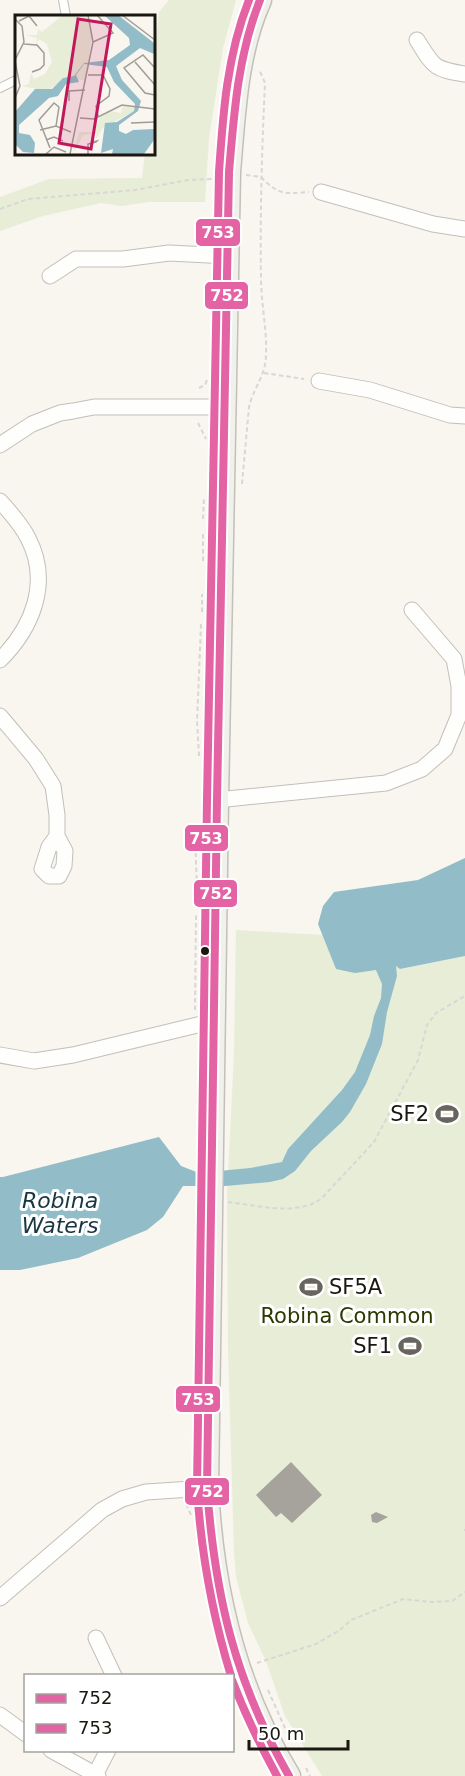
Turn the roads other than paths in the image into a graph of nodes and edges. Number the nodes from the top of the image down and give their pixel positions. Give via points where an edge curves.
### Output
1 (63, 0) edge
2 (260, 0) edge
3 (66, 15) edge
4 (417, 40) dead end
5 (465, 74) edge
6 (15, 80) edge
7 (0, 88) edge
8 (321, 192) road end
9 (465, 229) edge
10 (228, 256) junction
11 (50, 276) dead end
12 (319, 381) road end
13 (226, 407) junction
14 (465, 416) edge
15 (0, 445) edge
16 (0, 501) edge
17 (412, 610) dead end
18 (0, 660) edge
19 (0, 716) edge
20 (217, 800) junction
21 (57, 836) dead end
22 (214, 1021) junction
23 (0, 1055) edge
24 (207, 1488) junction
25 (0, 1598) edge
26 (96, 1638) dead end
27 (113, 1674) edge
28 (0, 1715) edge
29 (24, 1733) edge
30 (55, 1752) edge
31 (107, 1752) edge
32 (297, 1772) edge
33 (97, 1775) edge

1 - 3 lane
2 - 10 street via 245,44 221,176
4 - 5 street via 436,67
6 - 7 lane
8 - 9 street
10 - 11 street via 169,253 123,259 76,259
10 - 13 street
12 - 14 street via 370,390
13 - 15 street via 94,407 60,413 32,424
13 - 20 street
16 - 18 street via 33,548 38,590 28,625
17 - 20 street via 454,659 459,715 445,749 422,769 386,783
19 - 21 street via 53,786
20 - 22 street
22 - 23 street via 73,1055 34,1061
22 - 24 street via 213,1161 217,1199
24 - 25 street via 146,1492 122,1499 102,1510
24 - 32 street via 215,1572 225,1620 250,1696 267,1733
26 - 27 street
28 - 29 street
30 - 33 street
31 - 33 street

